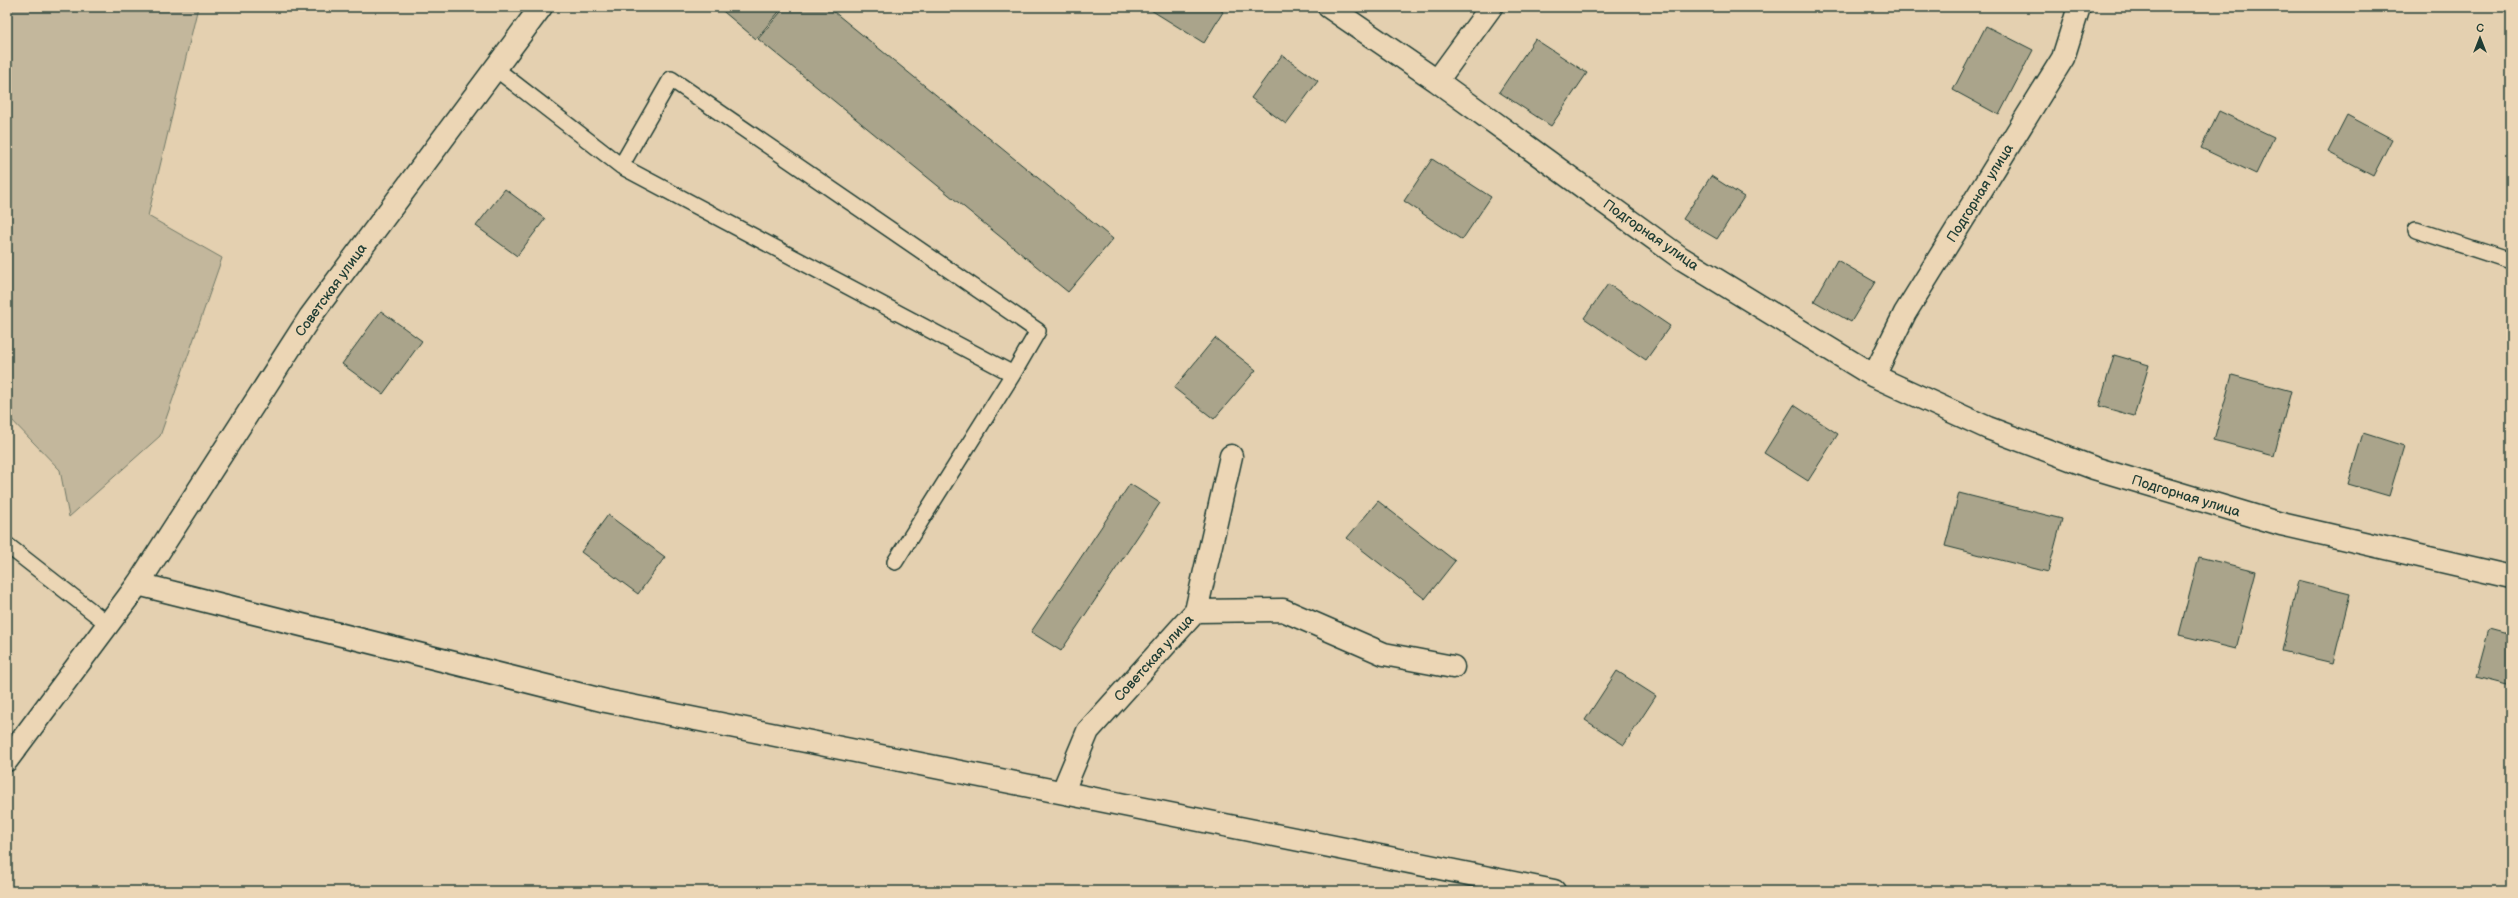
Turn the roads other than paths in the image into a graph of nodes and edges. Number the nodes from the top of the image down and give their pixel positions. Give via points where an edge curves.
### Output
1 (541, 7) edge
2 (1329, 7) edge
3 (1491, 7) edge
4 (2079, 7) edge
5 (496, 69) junction
6 (1437, 81) junction
7 (621, 166) junction
8 (2416, 230) dead end
9 (2511, 261) edge
10 (1013, 374) junction
11 (1874, 376) junction
12 (1231, 456) dead end
13 (7, 546) edge
14 (894, 562) dead end
15 (2511, 577) edge
16 (138, 584) junction
17 (1196, 611) junction
18 (108, 624) junction
19 (1453, 667) dead end
20 (7, 760) edge
21 (1064, 791) junction
22 (1554, 891) edge

1 - 5 street, Советская улица
2 - 6 street, Подгорная улица
3 - 6 street
4 - 11 street, Подгорная улица via 2063,58 1905,314
5 - 7 lane
5 - 16 street, Советская улица via 310,317
6 - 11 street, Подгорная улица via 1681,258
7 - 10 lane
7 - 10 lane via 671,79 1038,331
8 - 9 lane
10 - 14 lane
11 - 15 street, Подгорная улица via 1988,428 2094,468 2281,524
12 - 17 street
13 - 18 lane
16 - 18 street, Советская улица
16 - 21 street via 606,701
17 - 19 street, Советская улица via 1283,610 1384,654
17 - 21 street, Советская улица via 1088,731
18 - 20 street, Советская улица
21 - 22 street

